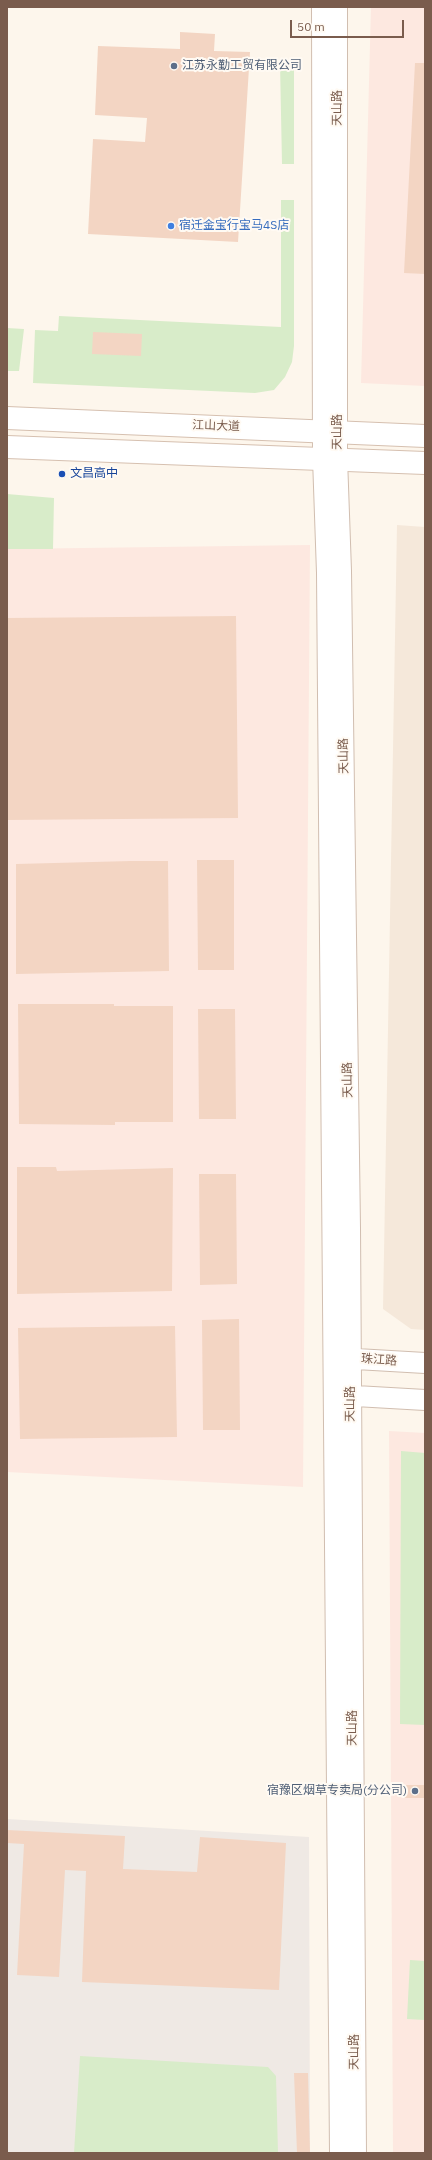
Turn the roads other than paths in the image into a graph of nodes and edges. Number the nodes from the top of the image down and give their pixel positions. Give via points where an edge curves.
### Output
1 (322, 7) edge
2 (338, 7) edge
3 (7, 418) edge
4 (330, 431) junction
5 (425, 436) edge
6 (7, 447) edge
7 (330, 458) junction
8 (425, 463) edge
9 (342, 1358) junction
10 (425, 1363) edge
11 (343, 1395) junction
12 (425, 1400) edge
13 (340, 2153) edge
14 (356, 2153) edge

1 - 4 street, 天山路
2 - 4 street, 天山路
3 - 4 main road, 江山大道
4 - 5 main road, 江山大道
4 - 7 street, 天山路
6 - 7 main road
7 - 8 main road
7 - 9 street, 天山路 via 327,573
9 - 10 street, 珠江路
9 - 11 street, 天山路
11 - 12 street
11 - 13 street, 天山路
11 - 14 street, 天山路

